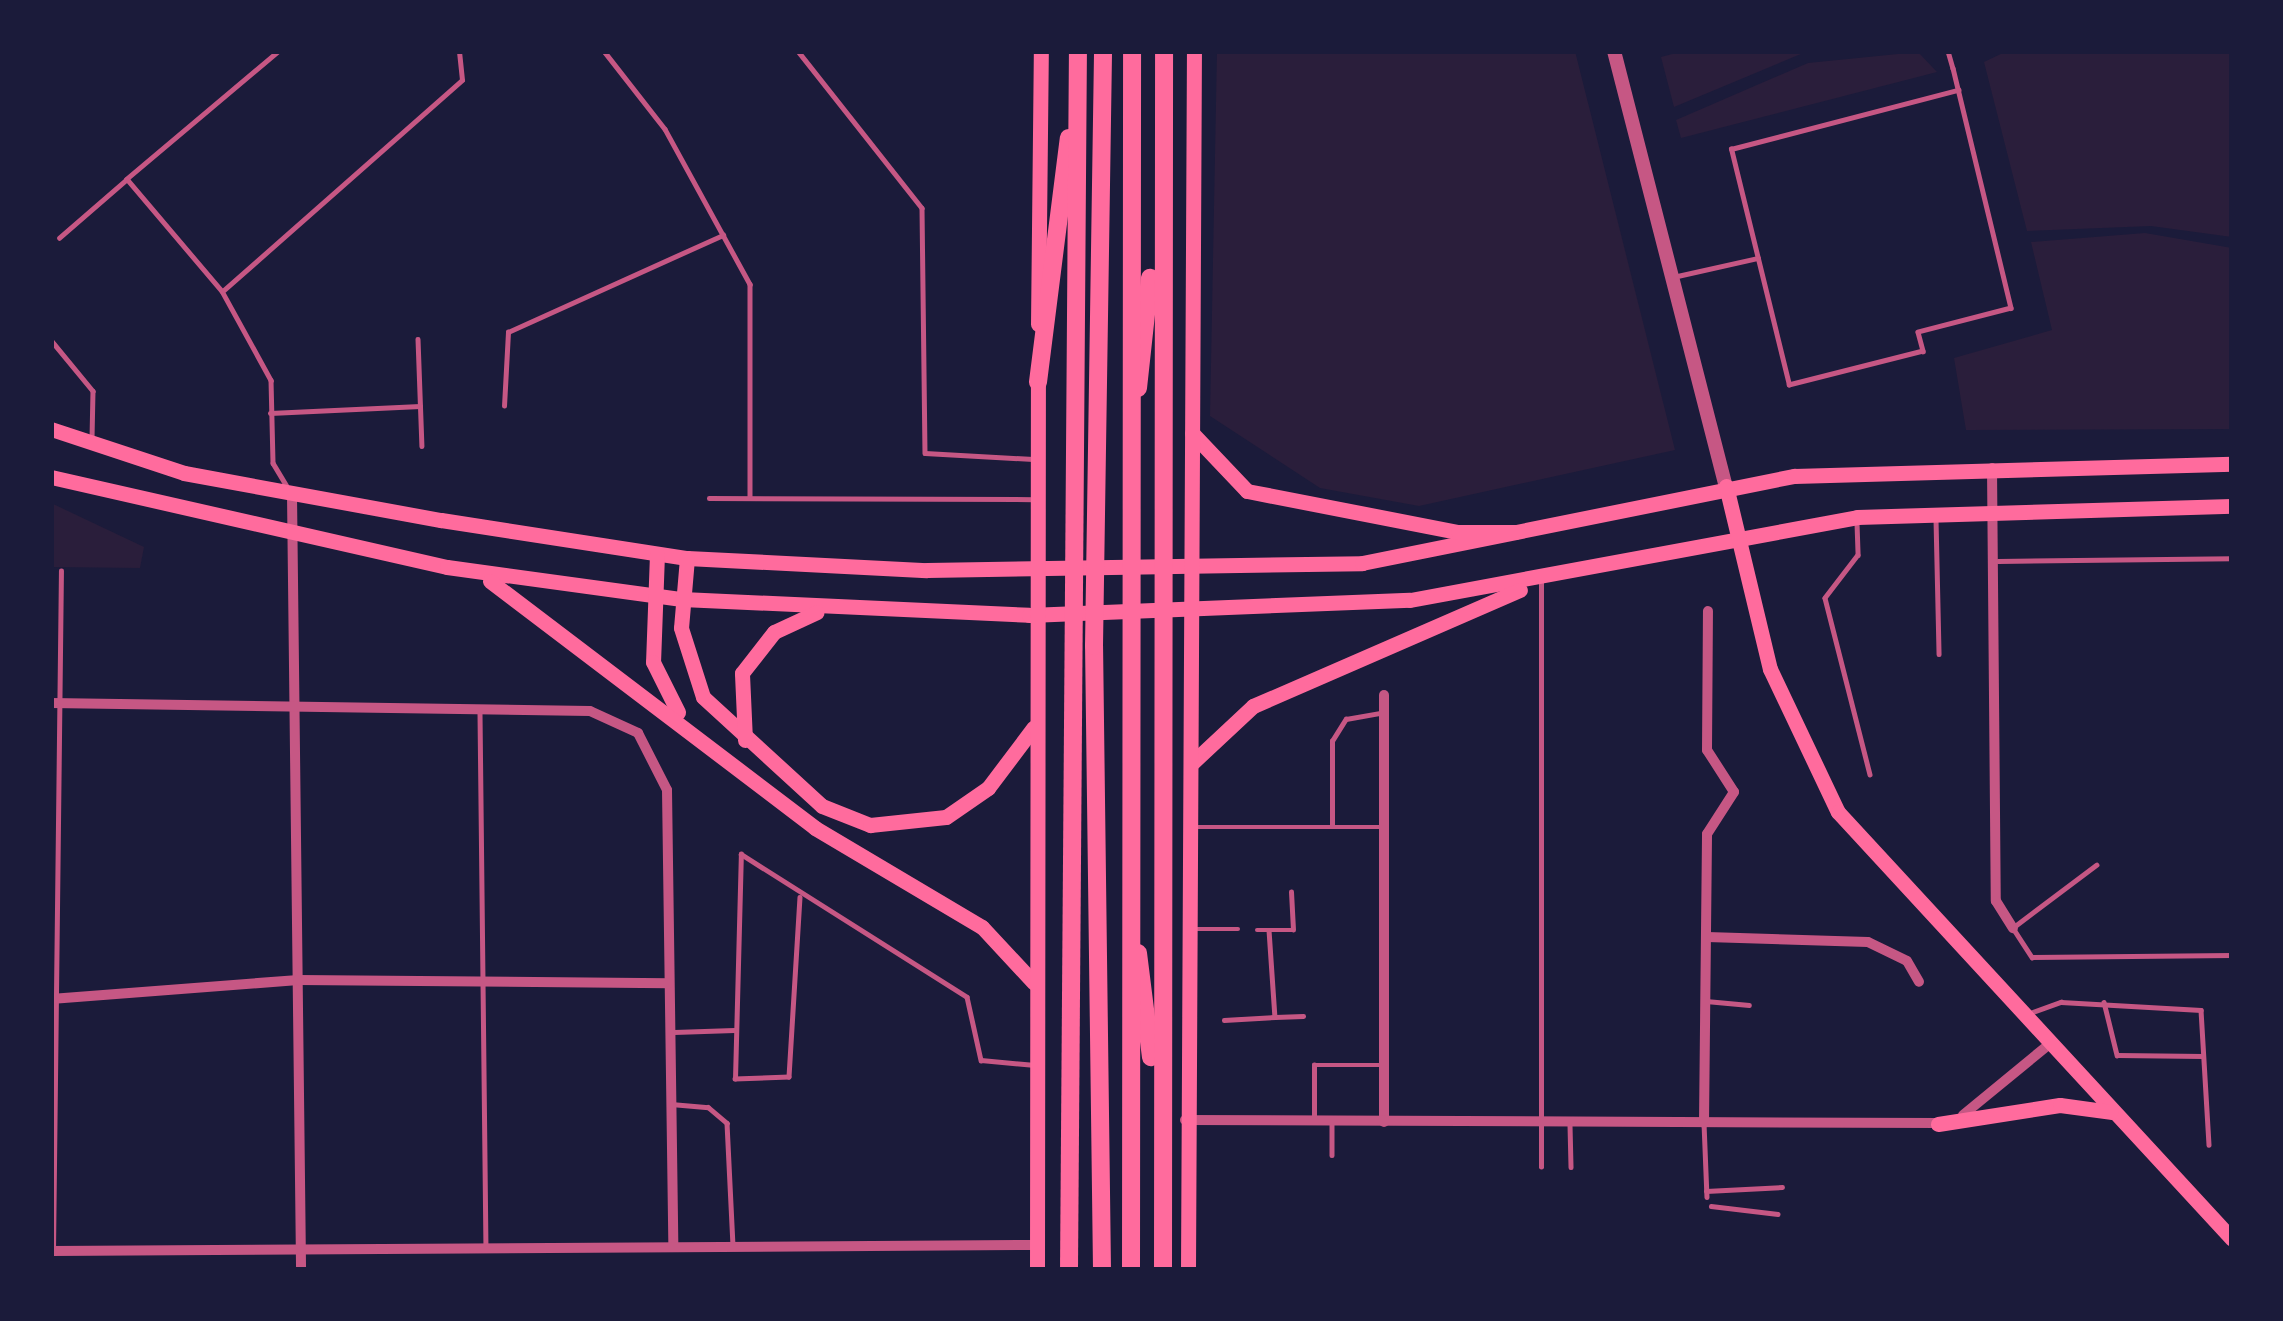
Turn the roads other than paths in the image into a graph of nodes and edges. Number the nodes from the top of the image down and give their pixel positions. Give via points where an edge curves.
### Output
1 (279, 51) edge
2 (604, 51) edge
3 (1041, 51) edge
4 (1082, 51) edge
5 (1103, 51) edge
6 (1132, 51) edge
7 (1168, 51) edge
8 (1194, 51) edge
9 (1614, 51) edge
10 (1948, 51) edge
11 (456, 52) edge
12 (802, 52) edge
13 (1958, 90) junction
14 (128, 179) junction
15 (723, 235) junction
16 (59, 238) dead end
17 (1758, 258) junction
18 (1673, 277) junction
19 (223, 290) junction
20 (418, 339) dead end
21 (51, 340) edge
22 (1038, 382) junction
23 (420, 406) junction
24 (504, 406) dead end
25 (271, 412) junction
26 (51, 429) edge
27 (1192, 433) junction
28 (92, 444) junction
29 (422, 446) dead end
30 (1035, 459) junction
31 (2232, 464) edge
32 (1993, 468) junction
33 (51, 476) edge
34 (1127, 482) junction
35 (1726, 487) junction
36 (292, 496) junction
37 (709, 497) dead end
38 (750, 498) junction
39 (1035, 499) junction
40 (2232, 506) edge
41 (1992, 512) junction
42 (1936, 514) junction
43 (1857, 517) junction
44 (1590, 523) junction
45 (1737, 531) junction
46 (293, 538) junction
47 (657, 554) junction
48 (687, 558) junction
49 (2232, 558) edge
50 (1993, 561) junction
51 (447, 567) junction
52 (61, 571) dead end
53 (1535, 583) junction
54 (651, 596) junction
55 (682, 599) junction
56 (823, 610) junction
57 (1708, 611) dead end
58 (1939, 654) dead end
59 (1384, 694) dead end
60 (52, 703) edge
61 (480, 710) junction
62 (300, 711) junction
63 (1384, 712) junction
64 (684, 722) junction
65 (1035, 725) junction
66 (745, 743) junction
67 (1189, 766) junction
68 (1870, 774) dead end
69 (1189, 827) junction
70 (1332, 827) junction
71 (1384, 827) junction
72 (2097, 865) dead end
73 (1128, 881) junction
74 (1292, 892) dead end
75 (800, 897) junction
76 (2013, 928) junction
77 (1188, 929) junction
78 (1238, 929) dead end
79 (1257, 930) dead end
80 (1269, 930) junction
81 (1707, 937) junction
82 (2232, 955) edge
83 (298, 980) junction
84 (484, 981) junction
85 (1034, 982) junction
86 (1919, 982) dead end
87 (669, 983) junction
88 (51, 999) edge
89 (1706, 1001) junction
90 (2104, 1002) junction
91 (1749, 1005) dead end
92 (1303, 1016) dead end
93 (2019, 1017) junction
94 (1275, 1018) junction
95 (1224, 1020) dead end
96 (734, 1030) junction
97 (670, 1032) junction
98 (2047, 1046) junction
99 (2204, 1057) junction
100 (1384, 1064) junction
101 (1035, 1065) junction
102 (671, 1104) junction
103 (2111, 1112) junction
104 (1185, 1120) junction
105 (1314, 1121) junction
106 (1332, 1121) junction
107 (1384, 1122) junction
108 (1541, 1122) junction
109 (1570, 1122) junction
110 (1704, 1123) junction
111 (1938, 1124) junction
112 (2209, 1145) dead end
113 (1332, 1155) dead end
114 (1541, 1167) dead end
115 (1571, 1167) dead end
116 (1782, 1187) dead end
117 (1711, 1206) dead end
118 (1778, 1214) dead end
119 (2232, 1239) edge
120 (1037, 1245) junction
121 (733, 1246) junction
122 (301, 1247) junction
123 (486, 1247) junction
124 (673, 1247) junction
125 (52, 1250) edge
126 (301, 1270) edge
127 (1037, 1270) edge
128 (1070, 1270) edge
129 (1102, 1270) edge
130 (1130, 1270) edge
131 (1162, 1270) edge
132 (1175, 1270) edge
133 (1188, 1270) edge

1 - 14 lane
2 - 15 lane via 664,129
3 - 22 main road
4 - 22 highway
4 - 128 highway
5 - 129 highway via 1094,537
6 - 34 highway
7 - 34 highway
7 - 131 highway
8 - 27 main road
9 - 18 street
10 - 13 lane
11 - 19 lane via 462,80
12 - 30 lane via 913,182 922,208 925,453
13 - 17 lane via 1731,148
13 - 17 lane via 2011,308 1918,332 1923,351 1789,385
14 - 16 lane
14 - 19 lane
15 - 24 lane via 508,332
15 - 38 lane via 750,284
17 - 18 lane
18 - 35 street
19 - 25 lane via 271,380
20 - 23 lane
21 - 28 lane via 92,391
22 - 30 main road
23 - 25 lane
23 - 29 lane
25 - 36 lane via 273,463
26 - 28 main road
27 - 44 main road via 1247,491 1458,532
27 - 67 main road
28 - 36 main road
30 - 39 main road
31 - 32 main road
32 - 35 main road
32 - 41 street
33 - 46 main road
34 - 73 highway
35 - 44 main road
35 - 45 main road
36 - 46 street
36 - 47 main road
37 - 38 lane
38 - 39 lane
39 - 65 main road
40 - 41 main road
41 - 42 main road
41 - 50 street
42 - 43 main road
42 - 58 lane
43 - 45 main road
43 - 68 lane via 1858,555 1825,598
44 - 48 main road via 1362,563 1248,569
45 - 53 main road
45 - 93 main road via 1770,669 1820,782 1861,845
46 - 51 main road
46 - 62 street
47 - 48 main road
47 - 54 main road
48 - 55 main road
49 - 50 lane
50 - 76 street via 1996,901
51 - 54 main road
51 - 64 main road via 506,586
52 - 60 lane
53 - 56 main road via 1253,611
53 - 67 main road via 1253,706
53 - 108 lane
54 - 55 main road
54 - 64 main road via 653,662
55 - 56 main road
55 - 66 main road via 686,661
56 - 66 main road via 774,632 742,674
57 - 81 street via 1707,750 1734,792 1707,834
59 - 63 street
60 - 62 street
60 - 88 lane
61 - 62 street
61 - 84 lane
61 - 87 street via 590,711 638,733 668,790
62 - 83 street
63 - 70 lane via 1346,719 1331,741
63 - 71 street
64 - 85 main road via 815,828 982,927
65 - 66 main road via 988,788 946,817 899,827 822,806
65 - 85 main road
67 - 69 main road
69 - 70 lane
69 - 77 main road
70 - 71 lane
71 - 100 street
72 - 76 lane
73 - 130 highway
73 - 132 highway
74 - 80 lane via 1293,930
75 - 96 lane via 741,854
75 - 96 lane via 789,1077 735,1079
75 - 101 lane via 967,997 981,1060
76 - 82 lane via 2032,957
77 - 78 lane
77 - 104 main road
79 - 80 lane
80 - 94 lane
81 - 86 street via 1868,941 1907,961
81 - 89 street
83 - 84 street
83 - 88 street
83 - 122 street
84 - 87 street
84 - 123 lane
85 - 101 main road
87 - 97 street
88 - 125 lane
89 - 91 lane
89 - 110 street
90 - 93 lane
90 - 99 lane via 2117,1054
90 - 99 lane via 2191,1004
92 - 94 lane
93 - 98 main road
94 - 95 lane
96 - 97 lane
97 - 102 street
98 - 103 main road
98 - 111 street via 1994,1099
99 - 112 lane
100 - 105 lane via 1314,1065
100 - 107 street
101 - 120 main road
102 - 121 lane via 708,1107 727,1123
102 - 124 street
103 - 111 main road via 2060,1105
103 - 119 main road
104 - 105 street
104 - 133 main road
105 - 106 street
106 - 107 street
106 - 113 lane
107 - 108 street
108 - 109 street
108 - 114 lane
109 - 110 street
109 - 115 lane
110 - 111 street
110 - 116 lane via 1707,1194
117 - 118 lane
120 - 121 street
120 - 127 main road
121 - 124 street
122 - 123 street
122 - 125 street
122 - 126 street
123 - 124 street

